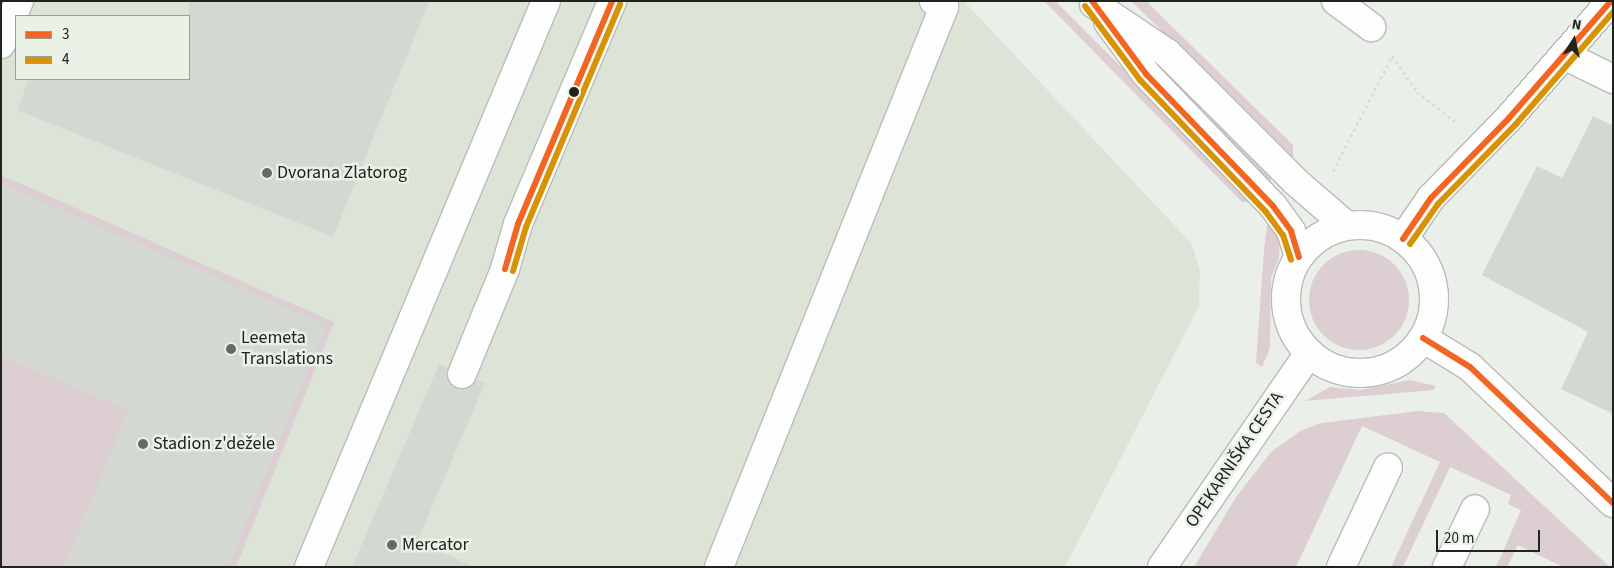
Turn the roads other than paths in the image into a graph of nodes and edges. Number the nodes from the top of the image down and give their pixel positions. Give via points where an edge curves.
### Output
1 (19, 1) edge
2 (546, 1) edge
3 (612, 1) edge
4 (934, 1) edge
5 (1336, 1) edge
6 (1611, 1) edge
7 (1093, 2) edge
8 (1370, 27) road end
9 (1, 44) edge
10 (1564, 55) junction
11 (1613, 79) edge
12 (1347, 226) junction
13 (1403, 239) junction
14 (1299, 256) junction
15 (1423, 338) junction
16 (1309, 353) junction
17 (462, 374) dead end
18 (1388, 467) dead end
19 (1613, 503) edge
20 (1475, 509) dead end
21 (309, 567) edge
22 (719, 567) edge
23 (1162, 567) edge
24 (1342, 567) edge
25 (1447, 567) edge

1 - 9 street
2 - 21 street
3 - 17 street via 518,224 505,269
4 - 22 street via 944,7
5 - 8 street
6 - 10 street
7 - 12 street via 1167,53 1296,182
7 - 14 street via 1146,74 1273,206 1291,230
10 - 11 street
10 - 13 street via 1431,198
12 - 13 street via 1376,227
12 - 14 street via 1315,239
13 - 15 street via 1422,259 1433,284 1433,312
14 - 16 street via 1287,284 1287,314
15 - 16 street via 1394,365 1369,373 1331,367
15 - 19 street via 1470,367
16 - 23 street, OPEKARNIŠKA CESTA
18 - 24 street
20 - 25 street

